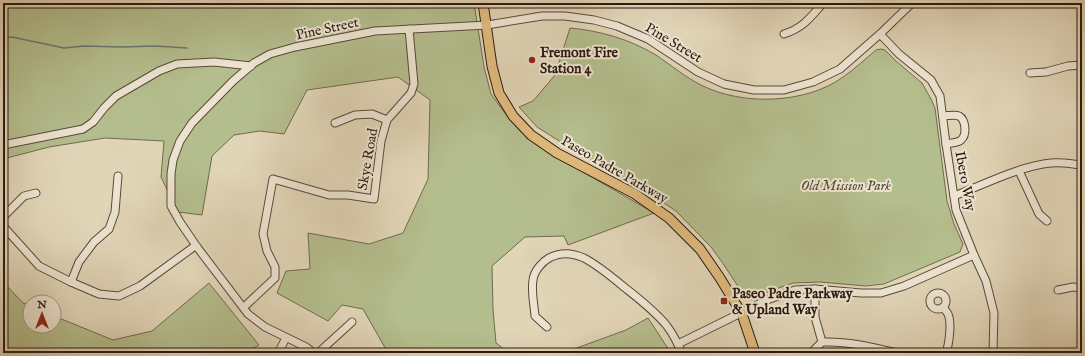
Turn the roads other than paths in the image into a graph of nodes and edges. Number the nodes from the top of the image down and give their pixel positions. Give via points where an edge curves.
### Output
1 (483, 3) edge
2 (823, 3) edge
3 (912, 3) edge
4 (487, 25) junction
5 (409, 29) junction
6 (784, 34) dead end
7 (880, 34) junction
8 (1082, 65) edge
9 (251, 66) junction
10 (1030, 73) dead end
11 (943, 116) junction
12 (387, 120) junction
13 (335, 123) dead end
14 (946, 144) junction
15 (3, 145) edge
16 (1082, 165) edge
17 (1019, 171) junction
18 (118, 176) dead end
19 (36, 193) dead end
20 (954, 196) junction
21 (3, 217) edge
22 (1047, 221) dead end
23 (3, 226) edge
24 (197, 247) junction
25 (974, 255) junction
26 (71, 282) junction
27 (1082, 288) edge
28 (815, 289) junction
29 (1058, 290) dead end
30 (943, 306) dead end
31 (244, 307) junction
32 (742, 314) junction
33 (352, 322) dead end
34 (547, 327) dead end
35 (286, 338) junction
36 (822, 342) junction
37 (678, 344) junction
38 (278, 353) edge
39 (314, 353) edge
40 (318, 353) edge
41 (682, 353) edge
42 (754, 353) edge
43 (811, 353) edge
44 (896, 353) edge
45 (946, 353) edge
46 (993, 353) edge

1 - 4 main road, Paseo Padre Parkway
2 - 6 street via 805,24 795,31
3 - 7 street, Pine Street
4 - 5 street, Pine Street
4 - 7 street, Pine Street via 542,16 594,20 648,39 698,72 724,84 754,90 784,90 813,82 840,69
4 - 32 main road, Paseo Padre Parkway via 492,66 498,89 513,116 531,135 557,153 635,194 669,218 700,249
5 - 9 street, Pine Street via 376,31 295,47 270,54
5 - 12 street, Skye Road via 414,84 411,93
7 - 11 street, Ibero Way via 899,54 931,80 940,96
8 - 10 street
9 - 15 street via 214,62 177,64 159,71 116,96 93,122 83,129
9 - 24 street, Pine Street via 192,124 180,141 173,160 171,206
11 - 14 street, Ibero Way
11 - 14 street via 958,116 964,123 962,140
12 - 13 street via 372,114 355,115
12 - 31 street, Skye Road via 381,141 374,199 329,195 273,179 263,234 267,251 275,267 275,278
14 - 20 street, Ibero Way
16 - 17 street via 1050,163
17 - 20 street
17 - 22 street via 1039,214
18 - 26 street via 115,212 109,229 94,242 79,262
19 - 21 street via 24,196
20 - 25 street, Ibero Way via 956,210
23 - 26 street via 39,266
24 - 26 street via 140,286 119,296 99,294
24 - 31 street, Pine Street
25 - 28 street via 904,286 881,292
25 - 46 street, Ibero Way via 986,281 994,313
27 - 29 street
28 - 32 street via 795,290 767,300
28 - 36 street via 815,317
30 - 45 street via 950,322 949,346
31 - 35 street, Pine Street via 248,314 265,327
32 - 37 street
32 - 42 main road, Paseo Padre Parkway
33 - 40 street
34 - 37 street via 535,316 533,278 545,260 564,254 574,255 584,258 608,274 646,305 667,326
35 - 38 street
35 - 39 street, Pine Street
36 - 43 street
36 - 44 street via 874,347
37 - 41 street

